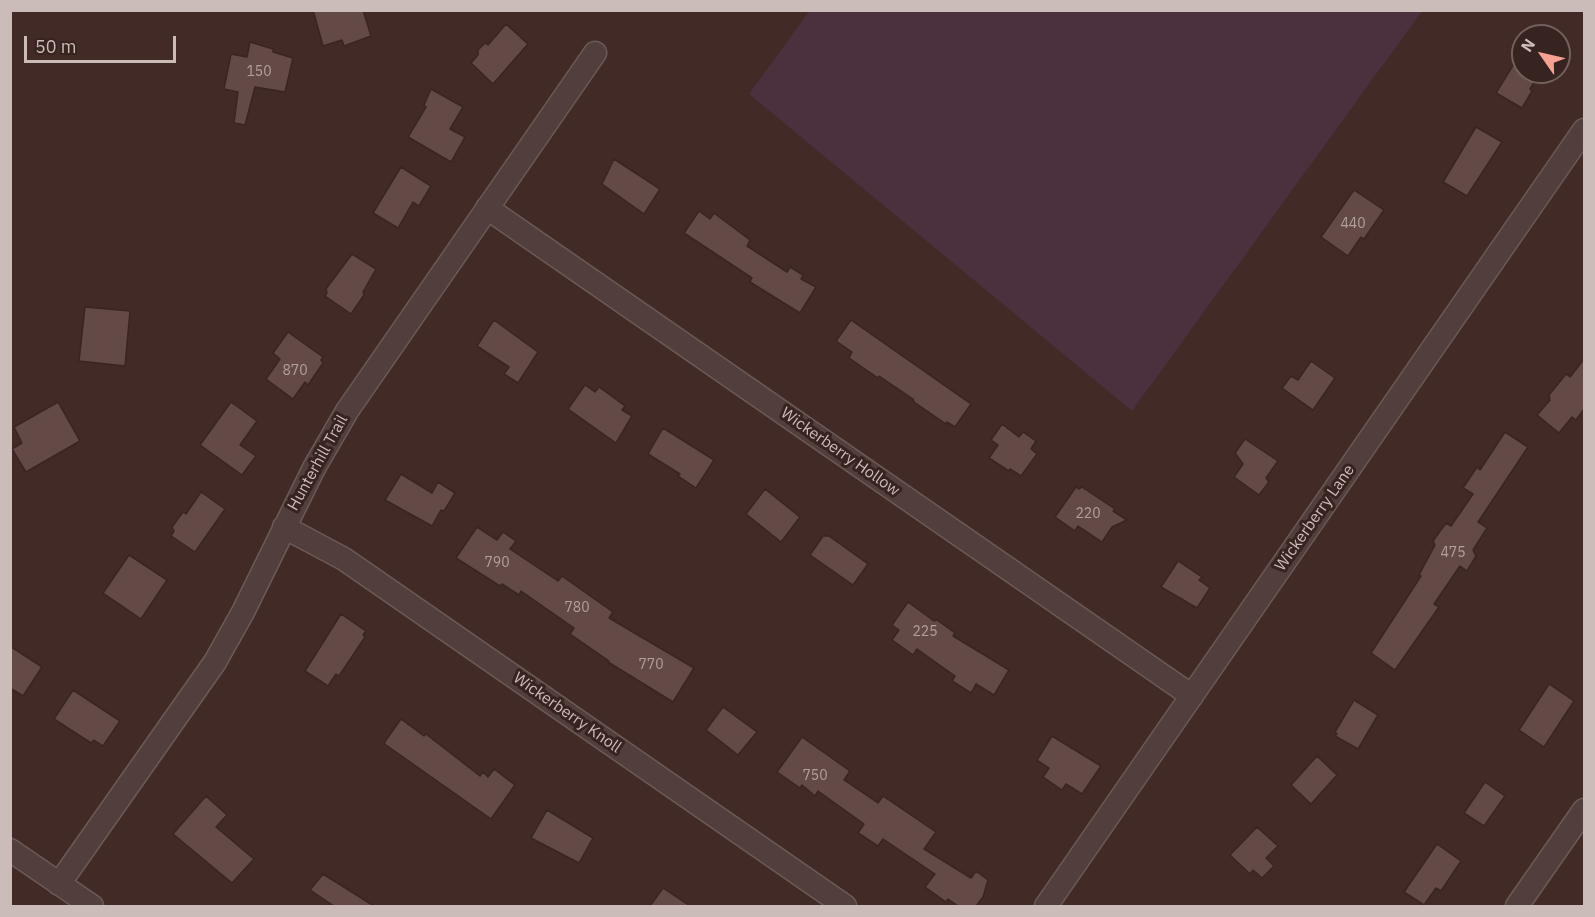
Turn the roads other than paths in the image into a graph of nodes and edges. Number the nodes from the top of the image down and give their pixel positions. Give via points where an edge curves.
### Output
1 (595, 53) dead end
2 (1584, 130) edge
3 (488, 208) junction
4 (284, 527) junction
5 (1192, 696) junction
6 (1584, 810) edge
7 (10, 850) edge
8 (59, 884) junction
9 (92, 906) edge
10 (845, 906) edge
11 (1046, 906) edge
12 (1517, 906) edge

1 - 3 street, Hunterhill Trail
2 - 5 street, Wickerberry Lane
3 - 4 street, Hunterhill Trail via 347,411
3 - 5 street, Wickerberry Hollow
4 - 8 street, Hunterhill Trail via 215,662
4 - 10 street, Wickerberry Knoll via 344,559
5 - 11 street, Wickerberry Lane
6 - 12 street
7 - 8 street
8 - 9 street

